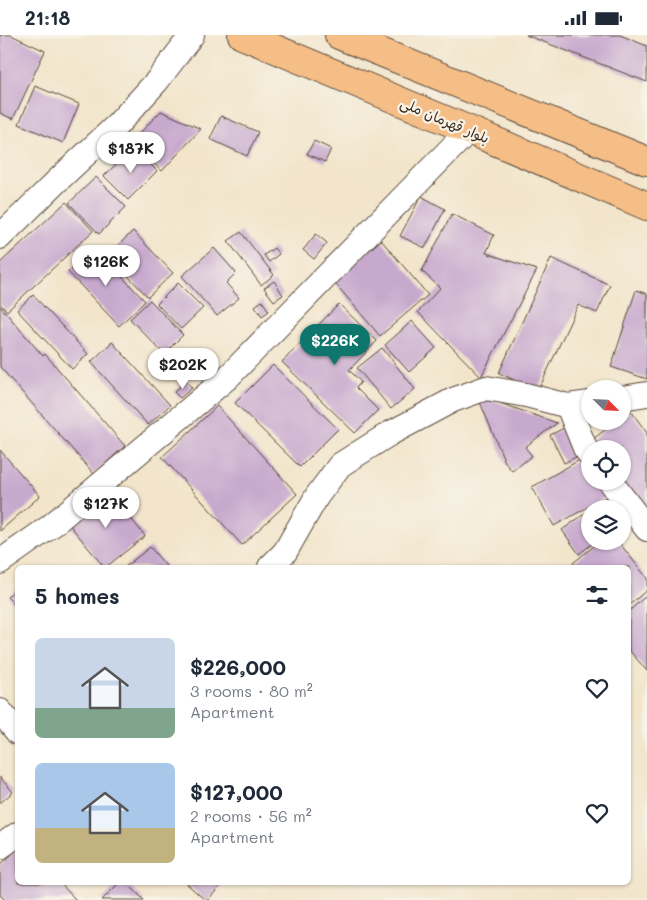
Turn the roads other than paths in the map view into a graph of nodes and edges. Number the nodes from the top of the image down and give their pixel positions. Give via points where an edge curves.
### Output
1 (192, 35) edge
2 (242, 35) edge
3 (339, 35) edge
4 (469, 130) junction
5 (647, 161) edge
6 (647, 206) edge
7 (0, 237) edge
8 (647, 394) edge
9 (631, 397) edge
10 (579, 405) edge
11 (584, 440) edge
12 (617, 490) edge
13 (647, 529) edge
14 (0, 563) edge
15 (272, 565) edge
16 (0, 711) edge
17 (15, 729) edge
18 (15, 836) edge
19 (0, 847) edge

1 - 7 street via 118,125
2 - 4 highway, بلوار قهرمان ملی
3 - 5 highway
4 - 6 highway, بلوار قهرمان ملی
4 - 14 street via 228,377 51,526
8 - 9 street
10 - 11 street
10 - 15 street via 486,388 453,400 340,465 317,496 285,552
12 - 13 street
16 - 17 street
18 - 19 street

